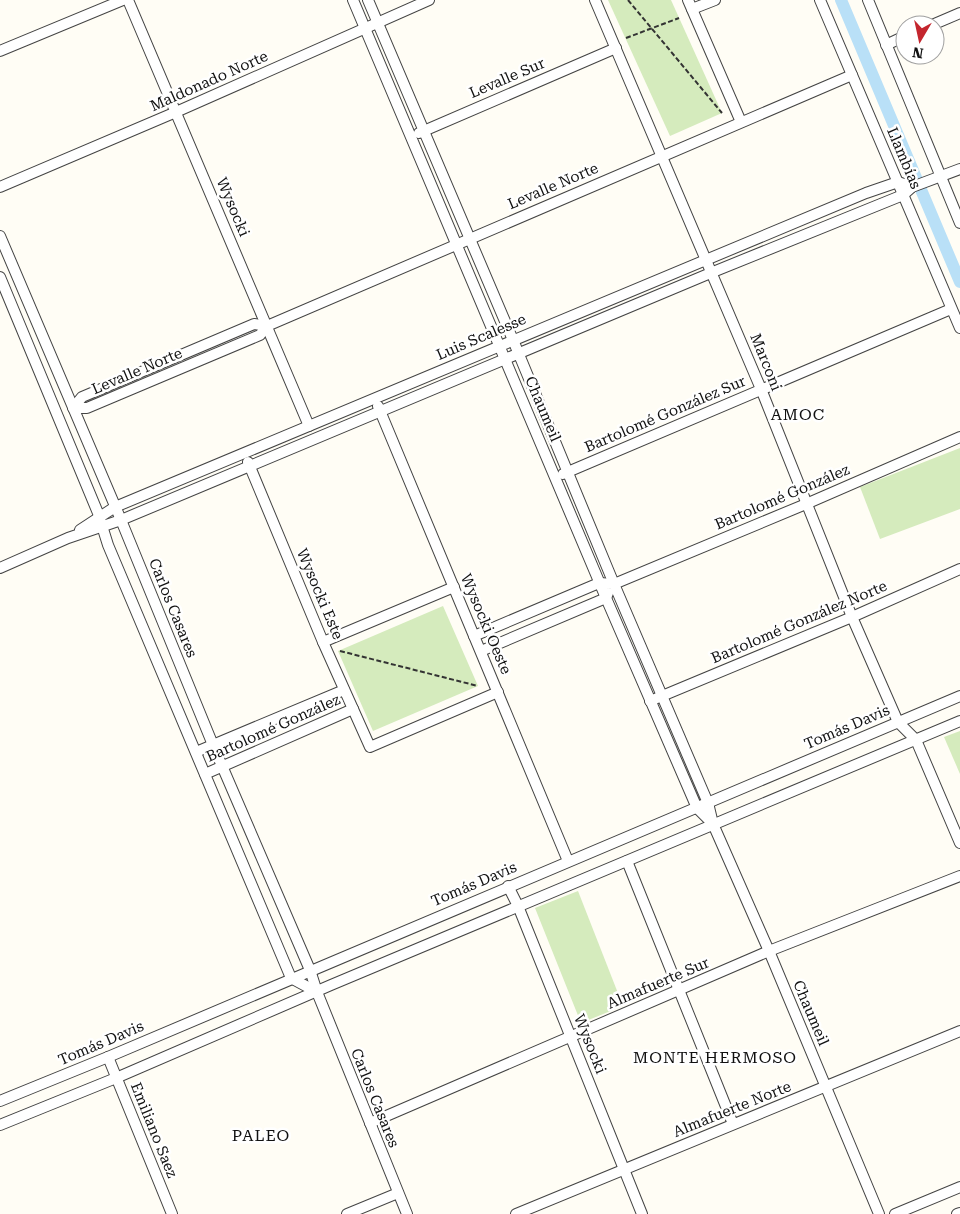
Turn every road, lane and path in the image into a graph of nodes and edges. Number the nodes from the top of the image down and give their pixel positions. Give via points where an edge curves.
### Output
1 (123, 0) edge
2 (128, 0) edge
3 (353, 0) edge
4 (368, 0) edge
5 (429, 0) edge
6 (595, 0) edge
7 (628, 0) edge
8 (715, 0) edge
9 (820, 0) edge
10 (868, 0) edge
11 (690, 5) edge
12 (960, 13) edge
13 (679, 18) dead end
14 (945, 19) edge
15 (378, 22) junction
16 (365, 27) junction
17 (652, 28) junction
18 (626, 38) dead end
19 (895, 40) edge
20 (886, 44) junction
21 (616, 48) junction
22 (0, 51) edge
23 (852, 75) junction
24 (176, 112) junction
25 (722, 113) dead end
26 (741, 122) junction
27 (423, 131) junction
28 (411, 136) junction
29 (662, 156) junction
30 (960, 169) edge
31 (940, 177) junction
32 (898, 182) junction
33 (0, 187) edge
34 (912, 187) junction
35 (903, 195) junction
36 (960, 223) edge
37 (0, 236) edge
38 (470, 239) junction
39 (457, 244) junction
40 (707, 258) junction
41 (712, 272) junction
42 (0, 277) edge
43 (951, 309) junction
44 (266, 326) junction
45 (960, 328) edge
46 (513, 340) junction
47 (500, 346) junction
48 (519, 354) junction
49 (505, 360) junction
50 (762, 389) junction
51 (375, 398) junction
52 (73, 408) junction
53 (380, 411) junction
54 (309, 426) junction
55 (960, 437) edge
56 (244, 453) junction
57 (250, 466) junction
58 (568, 471) junction
59 (556, 477) junction
60 (806, 504) junction
61 (115, 507) junction
62 (121, 520) junction
63 (101, 523) junction
64 (0, 568) edge
65 (960, 569) edge
66 (599, 583) junction
67 (614, 584) junction
68 (454, 587) junction
69 (606, 598) junction
70 (852, 617) junction
71 (474, 636) junction
72 (324, 642) junction
73 (338, 651) dead end
74 (481, 651) junction
75 (478, 686) dead end
76 (344, 690) junction
77 (498, 692) junction
78 (663, 696) junction
79 (960, 696) edge
80 (650, 701) junction
81 (353, 708) junction
82 (960, 721) edge
83 (898, 722) junction
84 (916, 740) junction
85 (213, 745) junction
86 (196, 752) junction
87 (222, 766) junction
88 (205, 774) junction
89 (708, 803) junction
90 (697, 808) junction
91 (713, 824) junction
92 (960, 843) edge
93 (568, 861) junction
94 (627, 861) junction
95 (960, 876) edge
96 (508, 886) junction
97 (518, 906) junction
98 (769, 952) junction
99 (310, 970) junction
100 (292, 978) junction
101 (679, 990) junction
102 (317, 992) junction
103 (960, 1031) edge
104 (571, 1037) junction
105 (108, 1057) junction
106 (116, 1078) junction
107 (826, 1087) junction
108 (0, 1101) edge
109 (370, 1124) junction
110 (733, 1124) junction
111 (0, 1125) edge
112 (624, 1170) junction
113 (960, 1187) edge
114 (398, 1193) junction
115 (172, 1214) edge
116 (348, 1214) edge
117 (407, 1214) edge
118 (516, 1214) edge
119 (642, 1214) edge
120 (879, 1214) edge
121 (895, 1214) edge

1 - 22 street
2 - 24 street, Wysocki
3 - 16 street, Chaumeil
4 - 15 street, Chaumeil
5 - 15 street, Maldonado Norte
6 - 21 street, Marconi
7 - 17 path
8 - 11 street
9 - 23 street, Llambías
10 - 20 street, Llambías
11 - 26 street
12 - 14 street
13 - 17 path
15 - 16 street, Maldonado Norte
15 - 27 street, Chaumeil
16 - 24 street, Maldonado Norte
16 - 28 street, Chaumeil
17 - 18 path
17 - 25 path
19 - 20 street
20 - 31 street, Llambías
21 - 27 street, Levalle Sur
21 - 29 street, Marconi
23 - 26 street, Levalle Norte
23 - 32 street, Llambías
24 - 33 street, Maldonado Norte
24 - 44 street, Wysocki
26 - 29 street, Levalle Norte
27 - 28 street, Levalle Sur
27 - 38 street, Chaumeil
28 - 39 street, Chaumeil
29 - 38 street, Levalle Norte
29 - 40 street, Marconi
30 - 31 street, Luis Scalesse
31 - 34 street, Luis Scalesse
31 - 36 street, Llambías
32 - 34 street
32 - 35 street, Llambías
32 - 40 street, Luis Scalesse
34 - 35 street, Luis Scalesse
35 - 41 street, Luis Scalesse
35 - 43 street, Llambías
37 - 52 street, Carlos Casares
38 - 39 street, Levalle Norte
38 - 46 street, Chaumeil
39 - 44 street, Levalle Norte
39 - 47 street, Chaumeil
40 - 41 street, Marconi
40 - 46 street, Luis Scalesse
41 - 48 street, Luis Scalesse
41 - 50 street, Marconi
42 - 63 street
43 - 45 street, Llambías
43 - 50 street, Bartolomé González Sur
44 - 52 street, Levalle Norte via 254,324 82,397
44 - 54 street, Wysocki
46 - 47 street, Luis Scalesse
46 - 48 street, Chaumeil
47 - 49 street, Chaumeil
47 - 51 street, Luis Scalesse
48 - 49 street, Luis Scalesse
48 - 58 street, Chaumeil
49 - 53 street, Luis Scalesse
49 - 59 street, Chaumeil
50 - 58 street, Bartolomé González Sur
50 - 60 street, Marconi
51 - 53 street, Wysocki Oeste
51 - 54 street, Luis Scalesse
52 - 61 street, Carlos Casares
53 - 57 street, Luis Scalesse
53 - 68 street, Wysocki Oeste
54 - 56 street, Luis Scalesse
55 - 60 street, Bartolomé González
56 - 57 street, Wysocki Este
56 - 61 street, Luis Scalesse
57 - 62 street, Luis Scalesse
57 - 72 street, Wysocki Este
58 - 59 street, Bartolomé González Sur
58 - 67 street, Chaumeil
59 - 66 street, Chaumeil
60 - 67 street, Bartolomé González
60 - 70 street, Marconi
61 - 62 street, Carlos Casares
61 - 63 street, Luis Scalesse
62 - 63 street, Luis Scalesse
62 - 85 street, Carlos Casares
63 - 64 street, Luis Scalesse
63 - 86 street
65 - 70 street, Bartolomé González Norte
66 - 67 street, Bartolomé González
66 - 69 street, Chaumeil
66 - 71 street, Bartolomé González
67 - 69 street
67 - 78 street, Chaumeil
68 - 71 street, Wysocki Oeste
68 - 72 street
69 - 74 street
69 - 80 street, Chaumeil
70 - 78 street, Bartolomé González Norte
70 - 83 street, Marconi
71 - 74 street, Wysocki Oeste
72 - 76 street, Wysocki Este
73 - 75 path
74 - 77 street, Wysocki Oeste
76 - 81 street, Wysocki Este
76 - 85 street, Bartolomé González
77 - 81 street, Wysocki Este via 370,746
77 - 93 street, Wysocki Oeste
78 - 80 street, Bartolomé González Norte
78 - 89 street, Chaumeil
79 - 83 street, Tomás Davis
80 - 90 street, Chaumeil
81 - 87 street, Bartolomé González
82 - 84 street
83 - 84 street, Marconi
83 - 89 street, Tomás Davis
84 - 91 street
84 - 92 street, Marconi
85 - 86 street, Bartolomé González
85 - 87 street, Carlos Casares
86 - 88 street
87 - 88 street, Bartolomé González
87 - 99 street, Carlos Casares
88 - 100 street
89 - 90 street, Tomás Davis
89 - 91 street, Chaumeil
90 - 91 street, Chaumeil
90 - 93 street, Tomás Davis
91 - 94 street
91 - 98 street, Chaumeil
93 - 96 street, Tomás Davis
94 - 97 street
94 - 101 street
95 - 98 street, Almafuerte Sur
96 - 97 street, Wysocki
96 - 99 street, Tomás Davis
97 - 102 street
97 - 104 street, Wysocki
98 - 101 street, Almafuerte Sur
98 - 107 street, Chaumeil
99 - 100 street, Tomás Davis
99 - 102 street, Carlos Casares
100 - 102 street
100 - 105 street, Tomás Davis
101 - 104 street, Almafuerte Sur
101 - 110 street
102 - 106 street
102 - 109 street, Carlos Casares
103 - 107 street, Almafuerte Norte
104 - 109 street, Almafuerte Sur
104 - 112 street, Wysocki
105 - 106 street, Emiliano Saez
105 - 108 street, Tomás Davis
106 - 111 street
106 - 115 street, Emiliano Saez
107 - 110 street, Almafuerte Norte
107 - 120 street, Chaumeil
109 - 114 street, Carlos Casares
110 - 112 street, Almafuerte Norte
112 - 118 street, Almafuerte Norte
112 - 119 street, Wysocki
113 - 121 street
114 - 116 street
114 - 117 street, Carlos Casares

